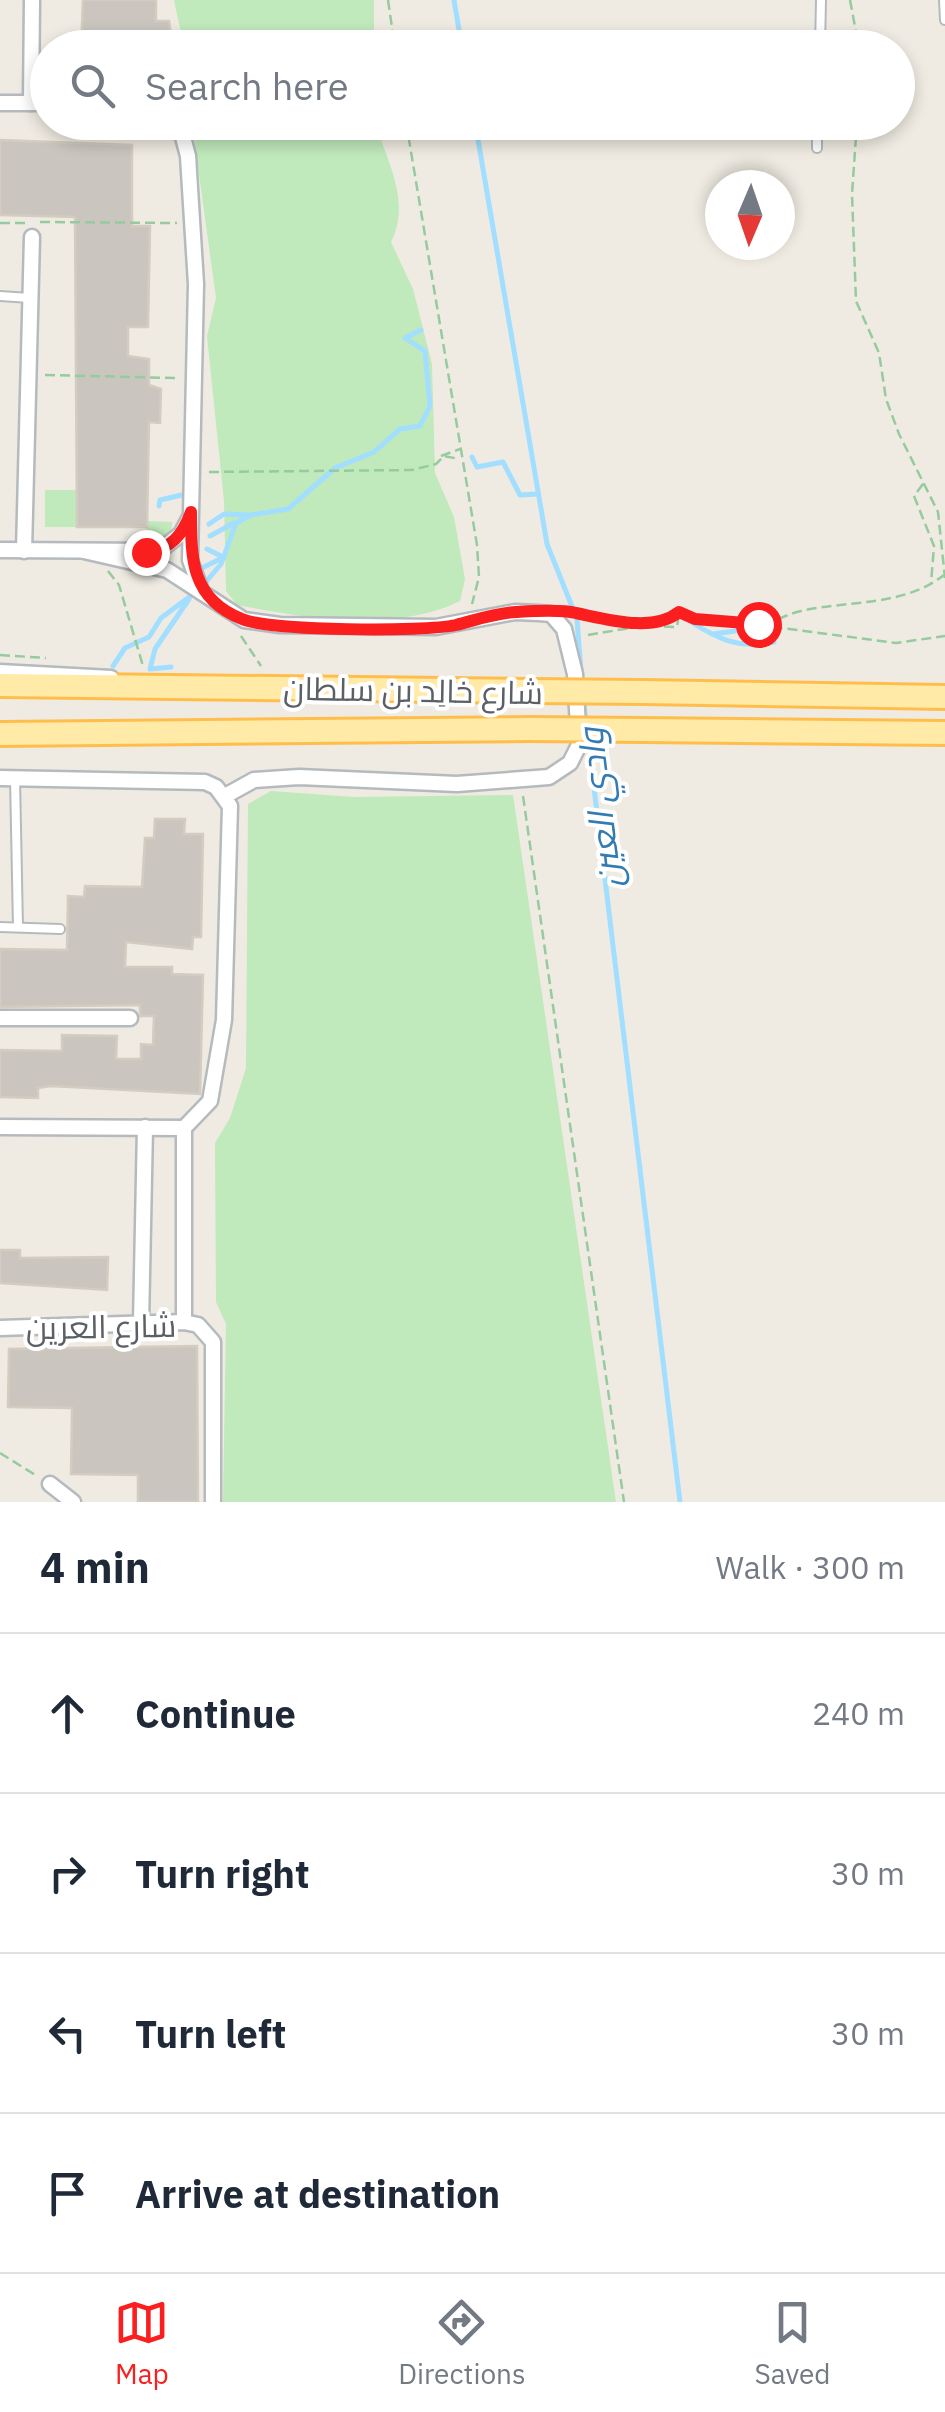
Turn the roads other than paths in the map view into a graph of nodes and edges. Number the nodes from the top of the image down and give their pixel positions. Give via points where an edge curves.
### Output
1 (32, 0) edge
2 (821, 0) edge
3 (944, 0) edge
4 (945, 20) edge
5 (32, 30) edge
6 (820, 30) edge
7 (0, 103) edge
8 (30, 103) edge
9 (184, 140) edge
10 (817, 140) edge
11 (817, 148) dead end
12 (32, 238) dead end
13 (0, 296) edge
14 (30, 298) junction
15 (191, 512) junction
16 (191, 542) junction
17 (0, 550) edge
18 (24, 551) junction
19 (84, 551) junction
20 (149, 565) junction
21 (200, 589) junction
22 (0, 672) edge
23 (0, 685) edge
24 (176, 688) junction
25 (945, 697) edge
26 (945, 733) edge
27 (0, 734) edge
28 (173, 735) junction
29 (0, 744) edge
30 (8, 778) edge
31 (224, 796) junction
32 (0, 927) edge
33 (18, 927) junction
34 (60, 930) dead end
35 (0, 1018) edge
36 (130, 1018) dead end
37 (0, 1127) edge
38 (145, 1127) junction
39 (184, 1128) junction
40 (184, 1322) junction
41 (141, 1323) junction
42 (0, 1328) edge
43 (50, 1484) road end
44 (73, 1502) edge
45 (212, 1502) edge

1 - 5 street
2 - 6 lane
3 - 4 lane
7 - 8 street
9 - 15 street via 194,224
10 - 11 lane
12 - 14 street
13 - 14 lane
14 - 18 street
15 - 16 street
15 - 19 street via 181,534 159,551
16 - 20 street via 176,560
16 - 21 street
17 - 18 street
18 - 19 street
19 - 20 street
20 - 21 street
21 - 31 street via 244,620 436,626 514,612 551,614 571,646 579,745 570,764 549,777 457,784 299,777 254,780
22 - 24 street via 85,674
23 - 24 main road, شارع خالِد بن سلطان
24 - 25 main road, شارع خالِد بن سلطان, bridge
26 - 28 main road, شارع خالِد بن سلطان, bridge via 530,729
27 - 28 main road, شارع خالِد بن سلطان
28 - 29 street
30 - 31 street via 186,780 216,787
30 - 33 lane
31 - 39 street via 230,806 224,1020 210,1101
32 - 33 lane
33 - 34 lane
35 - 36 street
37 - 38 street
38 - 39 street
38 - 41 street
39 - 40 street
40 - 41 street, شارع العرين
40 - 45 street, شارع العرين via 198,1325 213,1342
41 - 42 street, شارع العرين
43 - 44 street

